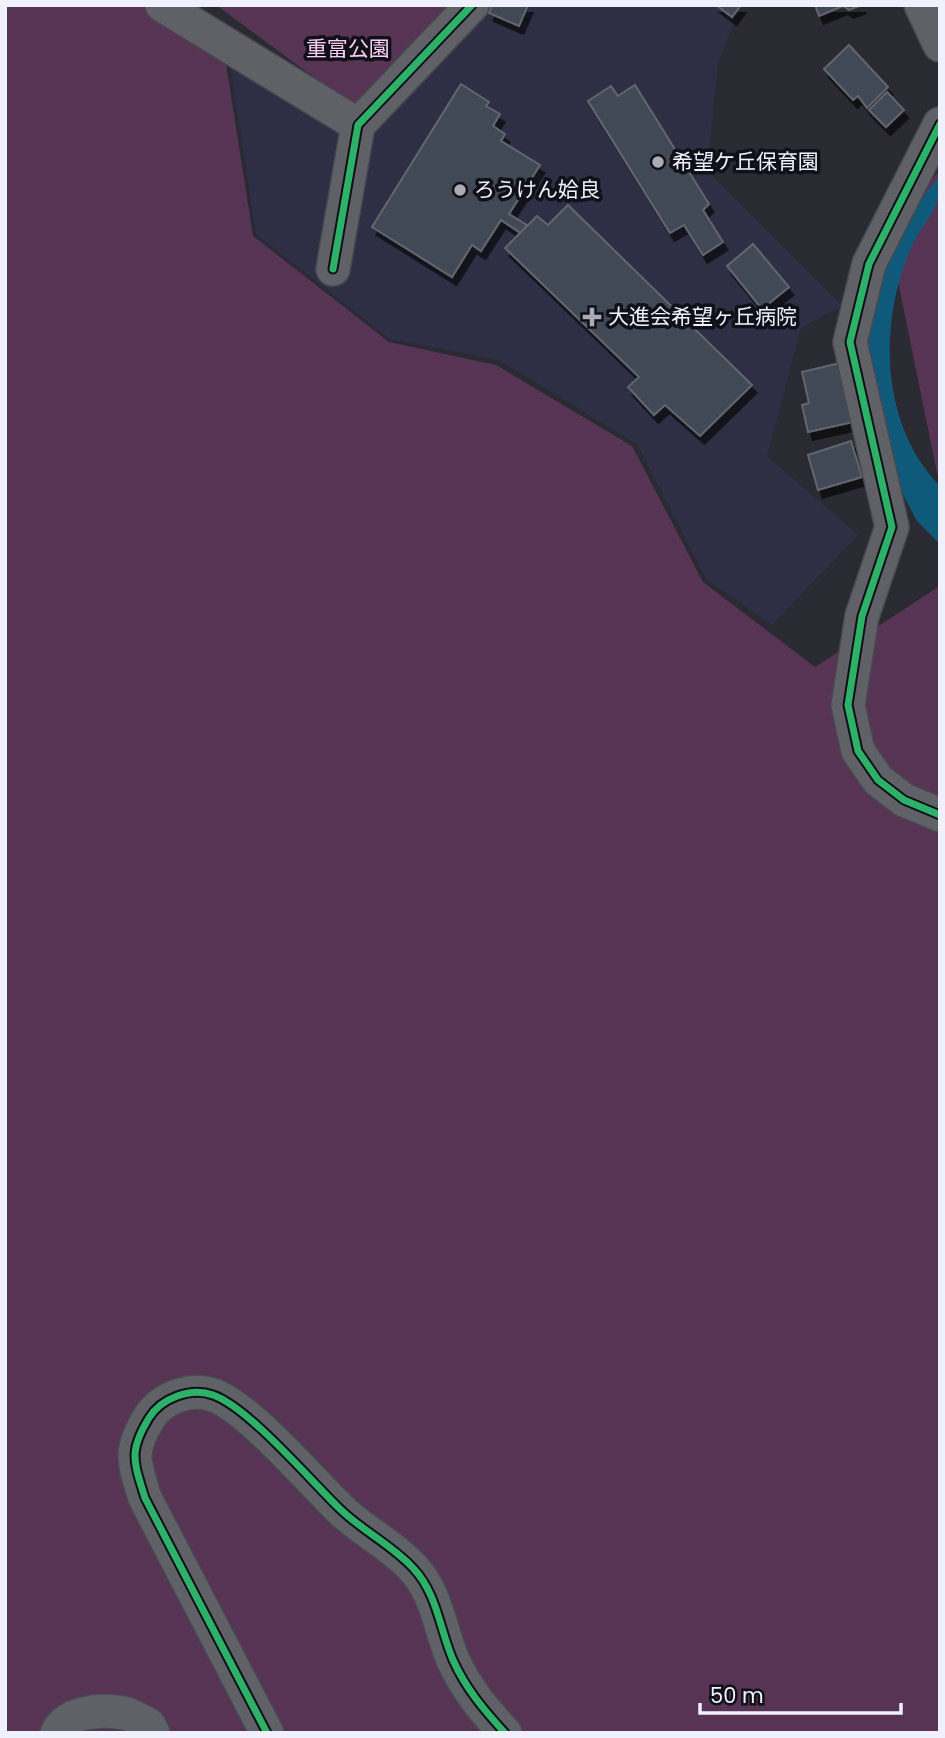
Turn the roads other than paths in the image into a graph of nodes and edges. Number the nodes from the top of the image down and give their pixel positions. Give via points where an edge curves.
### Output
1 (162, 5) edge
2 (472, 5) edge
3 (921, 5) edge
4 (940, 45) edge
5 (940, 124) edge
6 (358, 125) junction
7 (333, 269) dead end
8 (940, 815) edge
9 (57, 1733) edge
10 (152, 1733) edge
11 (267, 1733) edge
12 (505, 1733) edge

1 - 6 street
2 - 6 street
3 - 4 street
5 - 8 street via 869,264 850,342 892,527 862,616 848,705 858,751 878,780 904,800
6 - 7 street
9 - 10 street via 60,1725 78,1714 124,1713 149,1725
11 - 12 street via 145,1498 133,1456 141,1432 163,1401 197,1391 215,1395 241,1411 342,1511 414,1569 432,1597 452,1659 471,1696

